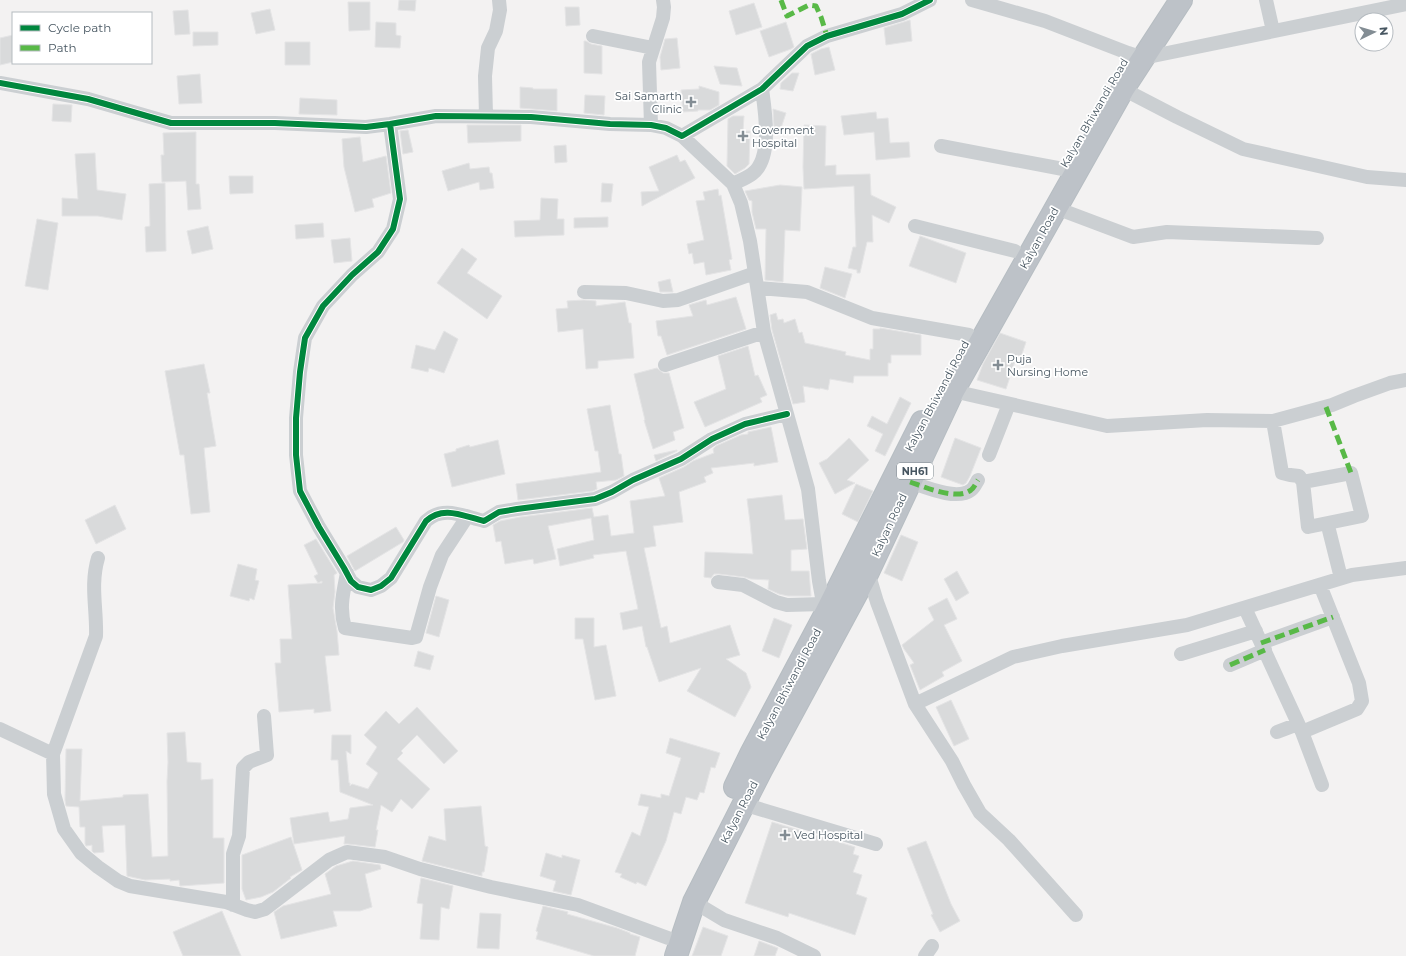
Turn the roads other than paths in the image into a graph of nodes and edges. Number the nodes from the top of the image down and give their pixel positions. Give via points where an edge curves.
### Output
1 (499, 0) edge
2 (663, 0) edge
3 (972, 0) edge
4 (1164, 0) edge
5 (1181, 0) edge
6 (1266, 0) edge
7 (925, 1) edge
8 (1406, 4) edge
9 (1274, 30) junction
10 (593, 36) dead end
11 (653, 48) junction
12 (1136, 56) junction
13 (0, 84) edge
14 (762, 89) junction
15 (1123, 89) junction
16 (486, 116) junction
17 (390, 124) junction
18 (651, 125) junction
19 (682, 136) junction
20 (941, 146) dead end
21 (1063, 169) junction
22 (1406, 180) edge
23 (733, 184) junction
24 (1056, 208) junction
25 (915, 226) dead end
26 (1317, 238) dead end
27 (1015, 251) junction
28 (755, 273) junction
29 (758, 288) junction
30 (584, 292) dead end
31 (764, 332) junction
32 (969, 335) junction
33 (665, 365) dead end
34 (1406, 380) edge
35 (953, 391) junction
36 (1009, 404) junction
37 (787, 414) junction
38 (1273, 421) junction
39 (989, 455) dead end
40 (978, 480) dead end
41 (910, 482) junction
42 (1303, 482) junction
43 (467, 516) junction
44 (1329, 530) dead end
45 (98, 558) dead end
46 (1406, 568) edge
47 (868, 572) junction
48 (347, 573) junction
49 (1341, 578) junction
50 (718, 582) dead end
51 (1320, 585) junction
52 (1245, 608) junction
53 (828, 617) junction
54 (1333, 617) junction
55 (1261, 641) junction
56 (1181, 654) dead end
57 (1230, 665) dead end
58 (915, 704) junction
59 (264, 716) dead end
60 (1300, 728) junction
61 (0, 729) edge
62 (1277, 732) dead end
63 (53, 754) junction
64 (1322, 785) dead end
65 (743, 804) junction
66 (876, 844) dead end
67 (694, 902) junction
68 (233, 905) junction
69 (1076, 915) dead end
70 (668, 950) edge
71 (814, 956) edge

1 - 16 street via 496,30 488,48 485,76
2 - 11 street via 663,18
3 - 12 street via 1045,21
4 - 12 highway, Kalyan Bhiwandi Road / NH61
5 - 12 highway, Kalyan Road / NH61
6 - 9 street
7 - 14 street via 902,14 814,42
8 - 9 street
9 - 12 street
10 - 11 street
11 - 18 street via 649,62
12 - 15 highway, Kalyan Road / NH61
12 - 21 highway, Kalyan Bhiwandi Road / NH61
13 - 17 street via 88,98 171,123 275,123 366,127
14 - 19 street
14 - 23 street via 766,144 760,166 752,175
15 - 22 street via 1243,149 1367,177
15 - 24 highway, Kalyan Road / NH61
16 - 17 street via 436,116
16 - 18 street
17 - 48 street via 400,199 393,229 378,252 323,306 305,338 300,372 296,455 300,492
18 - 19 street via 666,128
19 - 23 street
20 - 21 street
21 - 27 highway, Kalyan Bhiwandi Road / NH61
23 - 28 street via 741,203
24 - 26 street via 1134,237 1167,232
24 - 35 highway, Kalyan Road / NH61
25 - 27 street
27 - 32 highway, Kalyan Bhiwandi Road / NH61
28 - 29 street
28 - 30 street via 671,301 626,293
29 - 31 street
29 - 32 street via 807,292 872,318
31 - 33 street
31 - 37 street
32 - 53 highway, Kalyan Bhiwandi Road / NH61 via 939,388
34 - 38 street via 1390,383 1332,405
35 - 36 street
35 - 41 highway, Kalyan Road / NH61
36 - 38 street via 1107,426 1207,420
36 - 39 street
37 - 43 street via 745,424 712,439 680,459 595,498 499,512 484,521
37 - 53 street via 808,489 819,581
38 - 42 street via 1282,473 1299,476
40 - 41 street via 971,490 963,494 943,493
41 - 47 highway, Kalyan Road / NH61
42 - 42 street via 1308,527 1362,516 1351,474
43 - 48 street via 443,511 432,515 391,578 381,586 371,590 358,587
43 - 48 street via 442,555 416,637 345,628 341,616
44 - 49 street
45 - 63 street via 93,586 96,636
46 - 49 street
47 - 53 highway, Kalyan Road / NH61
47 - 58 street
49 - 51 street
50 - 53 street via 743,585 776,602
51 - 52 street
51 - 54 street
52 - 55 street
52 - 58 street via 1187,625 1013,657
53 - 65 highway, Kalyan Road / NH61
53 - 70 highway, Kalyan Bhiwandi Road / NH61 via 751,754 684,892
54 - 55 street
54 - 60 street via 1359,682 1362,701 1357,709
55 - 56 street
55 - 57 street
55 - 60 street
58 - 69 street via 952,761 980,813 1009,840
59 - 68 street via 267,755 249,762 243,768 239,836 233,854
60 - 62 street
60 - 64 street
61 - 63 street
63 - 68 street via 54,794 64,829 81,853 118,881 130,886 201,897
65 - 66 street
65 - 67 highway, Kalyan Road / NH61
67 - 70 highway, Kalyan Road / NH61
67 - 71 street via 724,920 777,938
68 - 70 street via 255,912 265,909 329,860 347,852 385,857 420,869 491,887 578,905

